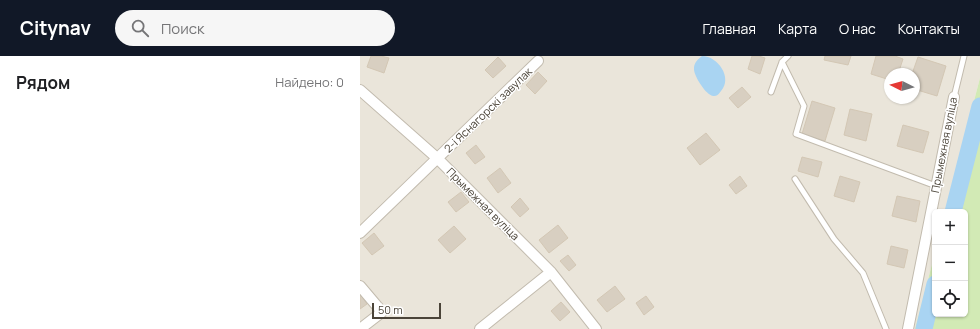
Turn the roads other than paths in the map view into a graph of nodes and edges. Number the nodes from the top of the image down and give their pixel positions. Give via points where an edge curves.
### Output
1 (788, 56) edge
2 (964, 56) edge
3 (538, 61) dead end
4 (782, 62) junction
5 (360, 90) edge
6 (771, 92) dead end
7 (954, 97) joint
8 (437, 158) junction
9 (795, 179) dead end
10 (936, 186) junction
11 (360, 233) edge
12 (551, 272) junction
13 (360, 286) edge
14 (360, 329) edge
15 (480, 329) edge
16 (596, 329) edge
17 (886, 329) edge
18 (908, 329) edge

1 - 4 lane
2 - 7 lane, Прымежная вуліца
3 - 8 street, 2-і Яснагорскі завулак
4 - 6 lane
4 - 10 lane via 804,106 796,134
5 - 8 street, Прымежная вуліца
7 - 10 street, Прымежная вуліца
8 - 11 street, 2-і Яснагорскі завулак
8 - 12 street, Прымежная вуліца
9 - 17 lane via 834,239 863,273
10 - 18 street, Прымежная вуліца
12 - 15 street
12 - 16 street, Прымежная вуліца
13 - 14 street via 382,312

